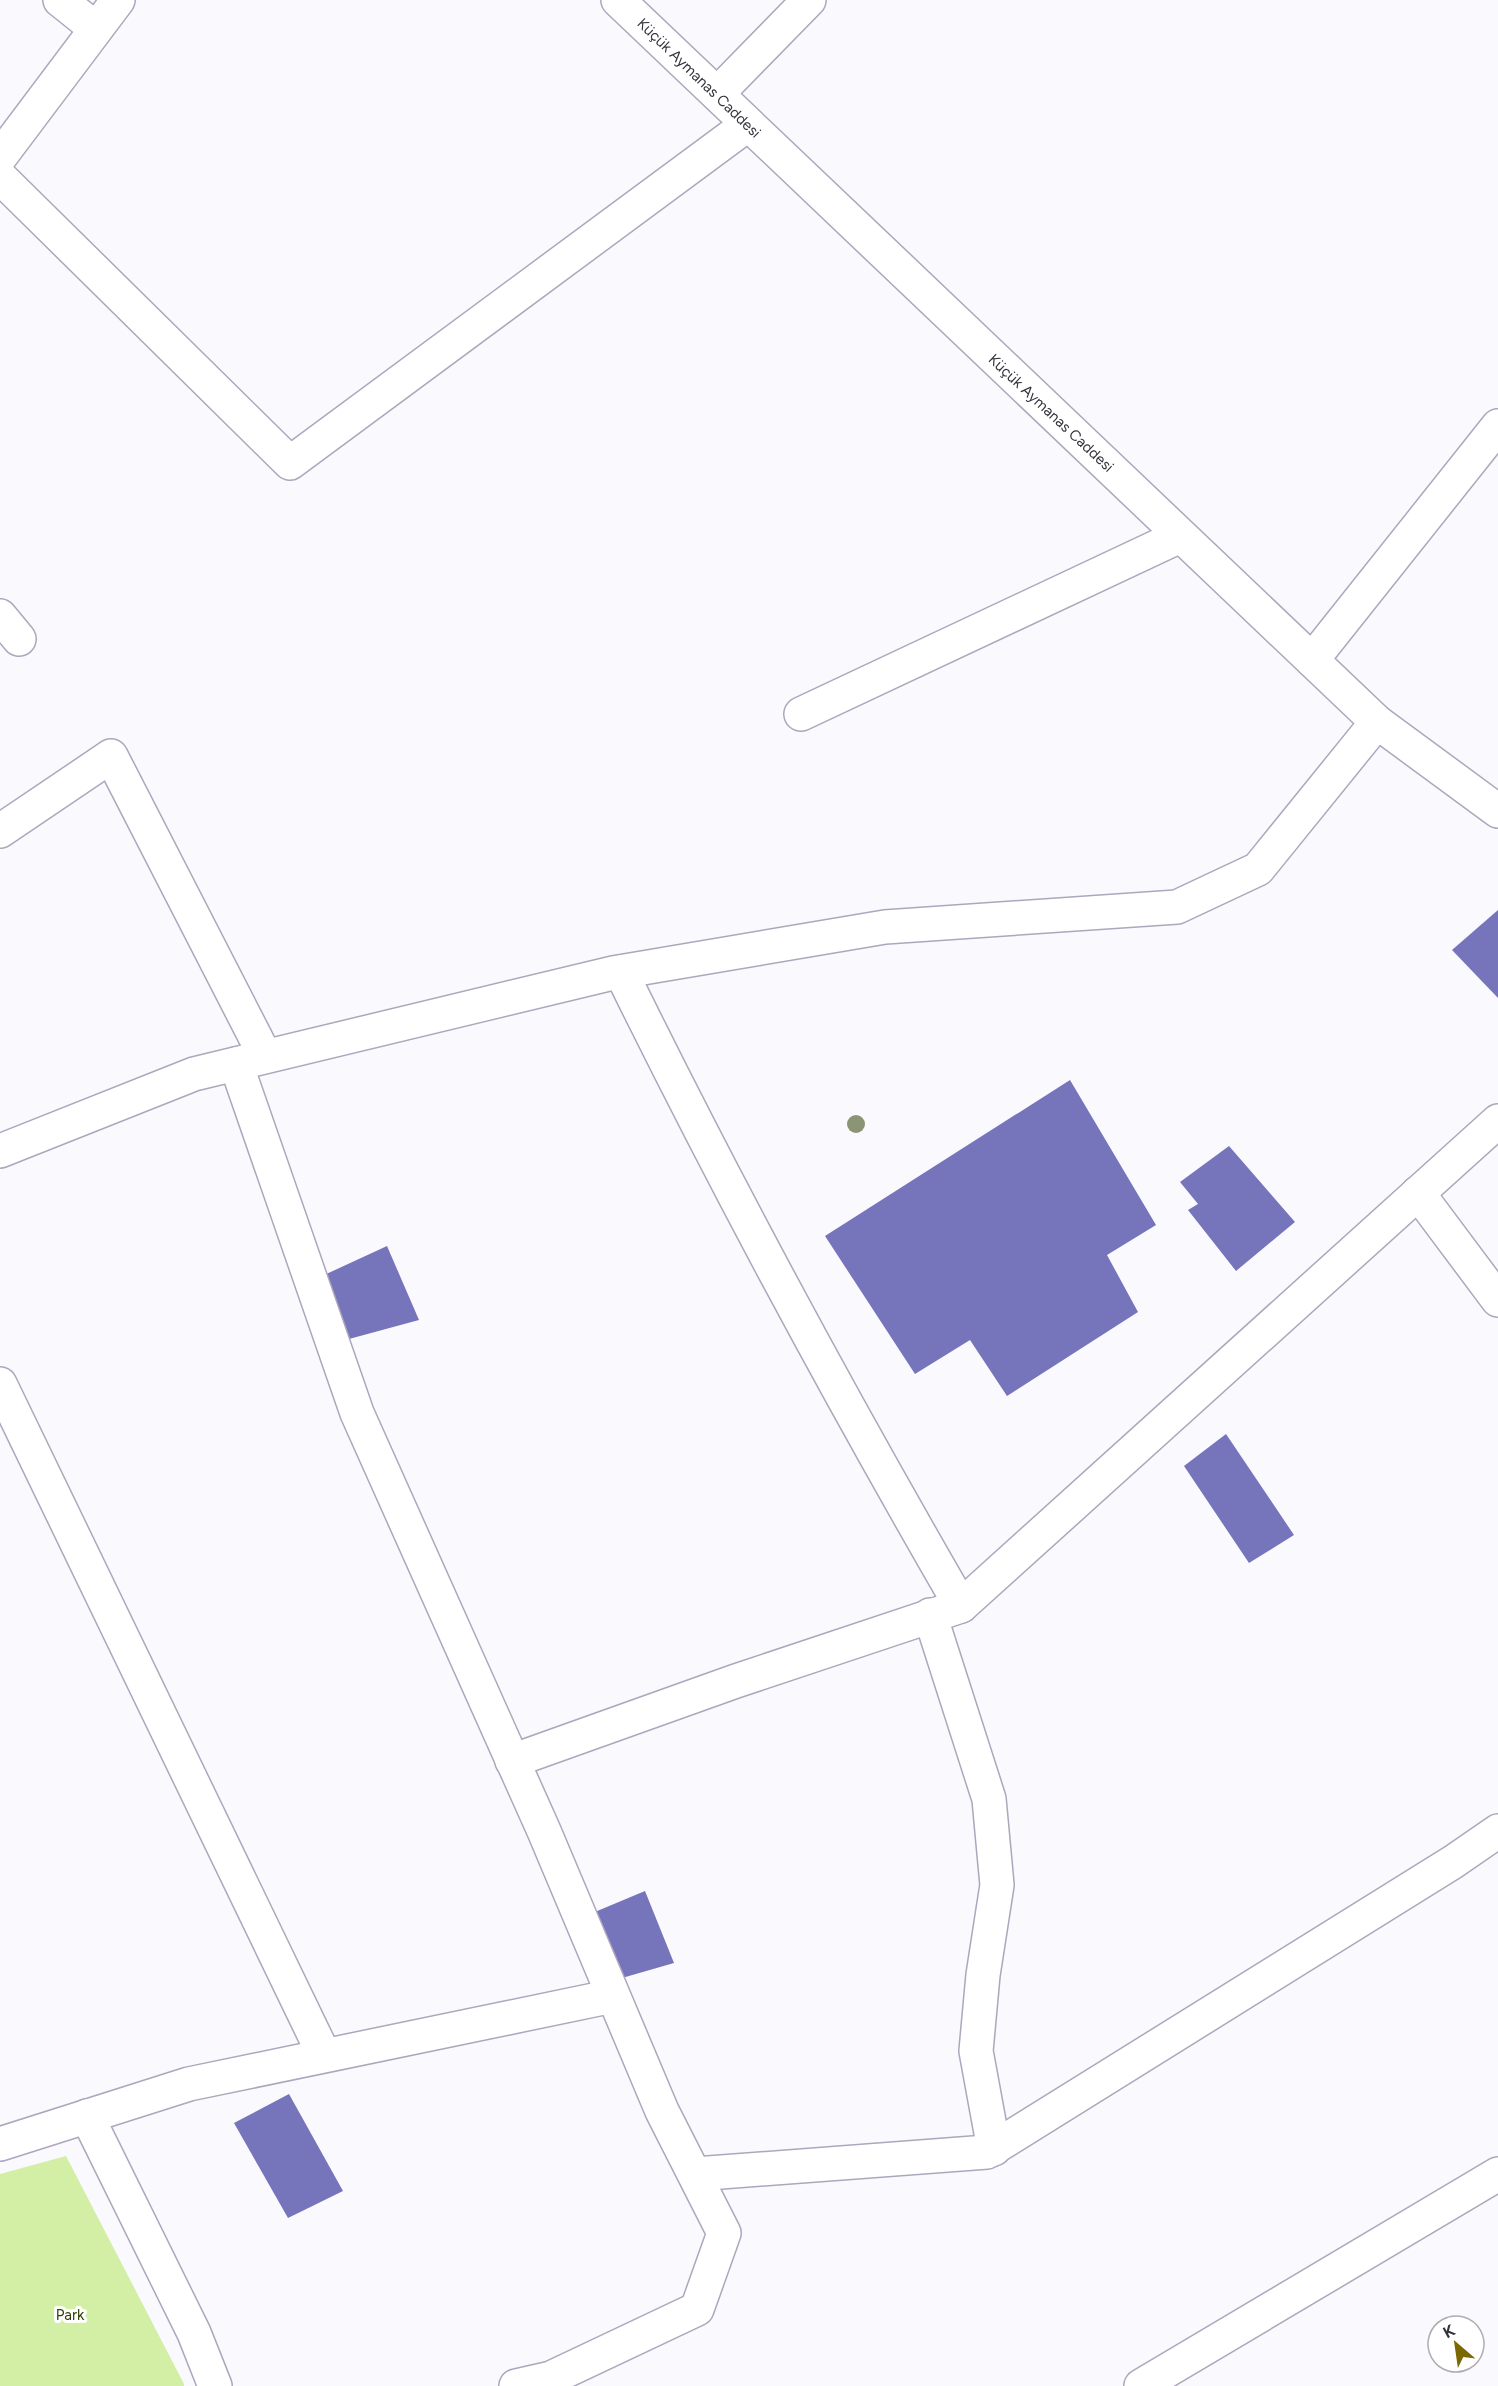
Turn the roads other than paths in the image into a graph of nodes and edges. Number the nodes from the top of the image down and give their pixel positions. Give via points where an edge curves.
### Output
1 (60, 0) edge
2 (118, 0) edge
3 (618, 0) edge
4 (809, 0) edge
5 (95, 28) junction
6 (717, 94) junction
7 (747, 125) junction
8 (0, 157) edge
9 (0, 177) edge
10 (1498, 426) edge
11 (1180, 536) junction
12 (1312, 660) junction
13 (801, 714) dead end
14 (1377, 722) junction
15 (1498, 811) edge
16 (0, 831) edge
17 (621, 972) junction
18 (251, 1060) junction
19 (1498, 1121) edge
20 (0, 1151) edge
21 (1418, 1192) junction
22 (1498, 1300) edge
23 (0, 1384) edge
24 (945, 1611) junction
25 (512, 1761) junction
26 (1498, 1831) edge
27 (613, 1996) junction
28 (324, 2055) junction
29 (87, 2116) junction
30 (0, 2144) edge
31 (994, 2149) junction
32 (695, 2174) junction
33 (1498, 2174) edge
34 (215, 2386) edge
35 (516, 2386) edge
36 (1142, 2386) edge

1 - 5 street
2 - 5 street
3 - 6 street, Küçük Aymanas Caddesi
4 - 6 street
5 - 8 street
6 - 7 street, Küçük Aymanas Caddesi
7 - 9 street via 290,463
7 - 11 street, Küçük Aymanas Caddesi
10 - 12 street
11 - 12 street, Küçük Aymanas Caddesi
11 - 13 street
12 - 14 street, Küçük Aymanas Caddesi
14 - 15 street, Küçük Aymanas Caddesi
14 - 17 street via 1258,869 1177,907 885,927
16 - 18 street via 111,756
17 - 18 street
17 - 24 street via 708,1148 863,1436
18 - 20 street via 194,1074
18 - 25 street via 357,1413
19 - 21 street
21 - 22 street
21 - 24 street
23 - 28 street
24 - 25 street
24 - 31 street via 989,1799 997,1885 976,2051
25 - 27 street
26 - 31 street
27 - 28 street
27 - 32 street via 662,2111
28 - 29 street via 189,2084
29 - 30 street
29 - 34 street via 194,2333
31 - 32 street
32 - 35 street via 724,2233 697,2309 551,2378
33 - 36 street

